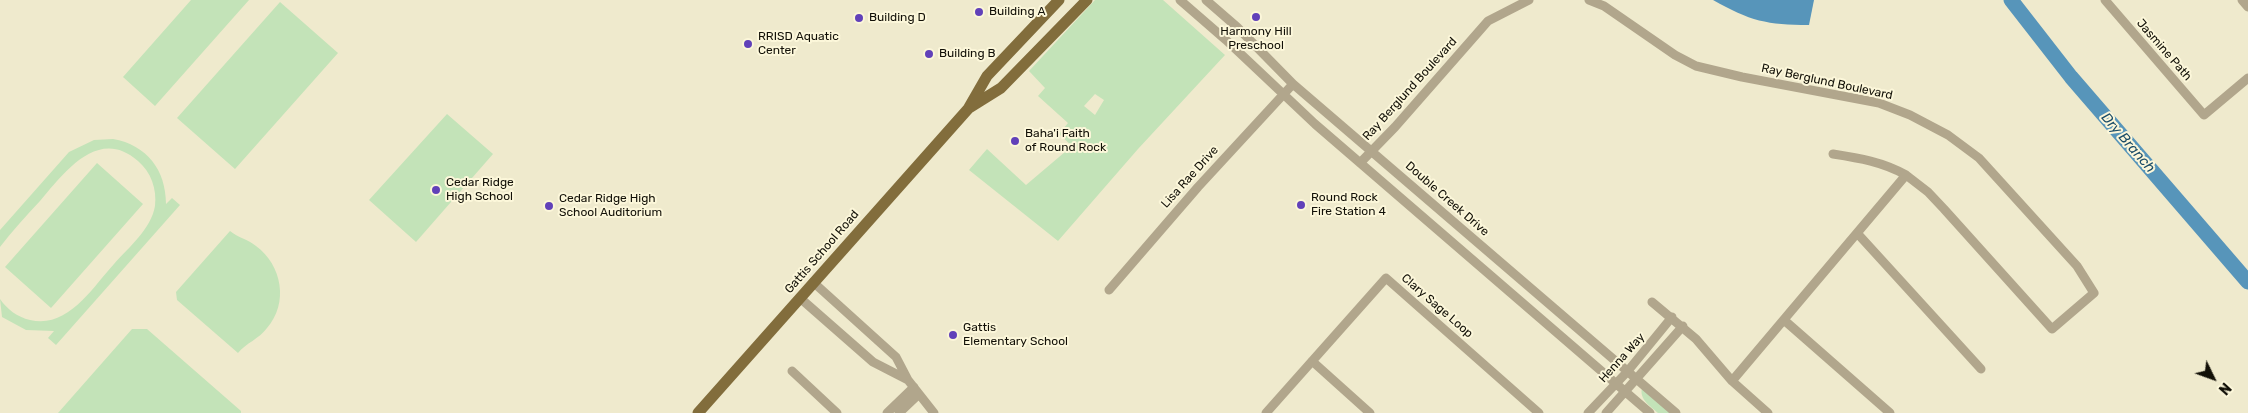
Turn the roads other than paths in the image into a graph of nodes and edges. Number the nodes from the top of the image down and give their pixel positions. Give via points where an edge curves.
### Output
1 (1059, 0) edge
2 (1087, 0) edge
3 (1180, 0) edge
4 (1206, 0) edge
5 (1528, 0) edge
6 (1589, 0) edge
7 (2105, 0) edge
8 (2242, 0) edge
9 (2248, 7) edge
10 (2248, 78) edge
11 (1293, 84) junction
12 (1282, 95) junction
13 (968, 109) junction
14 (1372, 151) junction
15 (1833, 154) dead end
16 (1360, 163) junction
17 (1906, 175) junction
18 (1857, 233) junction
19 (813, 282) junction
20 (1109, 290) dead end
21 (800, 298) junction
22 (1652, 302) dead end
23 (1672, 318) junction
24 (1784, 320) junction
25 (1683, 326) junction
26 (1655, 340) junction
27 (1664, 348) junction
28 (1312, 362) junction
29 (1981, 369) dead end
30 (792, 371) dead end
31 (1627, 372) junction
32 (1636, 379) junction
33 (1732, 381) junction
34 (1617, 384) junction
35 (914, 387) junction
36 (1626, 392) junction
37 (698, 413) edge
38 (837, 413) edge
39 (887, 413) edge
40 (899, 413) edge
41 (934, 413) edge
42 (1266, 413) edge
43 (1370, 413) edge
44 (1539, 413) edge
45 (1588, 413) edge
46 (1606, 413) edge
47 (1650, 413) edge
48 (1676, 413) edge
49 (1768, 413) edge
50 (1890, 413) edge

1 - 13 main road, Gattis School Road via 987,76
2 - 13 main road, Gattis School Road via 1001,88
3 - 12 street
4 - 11 street, Double Creek Drive
5 - 14 street, Ray Berglund Boulevard via 1488,21
6 - 17 street, Ray Berglund Boulevard via 1604,6 1696,66 1879,104 1910,115 1948,135 1979,158 2077,266 2094,293 2052,329 1928,192
7 - 10 street, Jasmine Path via 2204,115
8 - 9 street
11 - 12 street, Lisa Rae Drive
11 - 14 street, Double Creek Drive
12 - 16 street
12 - 20 street, Lisa Rae Drive
13 - 19 main road, Gattis School Road
14 - 16 street, Ray Berglund Boulevard
14 - 31 street, Double Creek Drive
15 - 17 street via 1874,160
16 - 34 street
17 - 18 street
18 - 24 street
18 - 29 street
19 - 21 main road, Gattis School Road
19 - 35 street via 891,352
21 - 35 street via 873,362
21 - 37 main road, Gattis School Road
22 - 23 street
23 - 25 street
23 - 26 street, Henna Way
24 - 33 street
24 - 50 street
25 - 27 street, Henna Way
25 - 33 street
26 - 27 street
26 - 31 street, Henna Way
27 - 32 street, Henna Way
28 - 42 street, Clary Sage Loop
28 - 43 street
28 - 44 street, Clary Sage Loop via 1386,278
30 - 38 street
31 - 32 street, Double Creek Drive
31 - 34 street, Henna Way
32 - 36 street, Henna Way
32 - 48 street, Double Creek Drive
33 - 49 street
34 - 36 street
34 - 45 street, Henna Way
35 - 39 street
35 - 40 street
35 - 41 street
36 - 46 street, Henna Way
36 - 47 street

